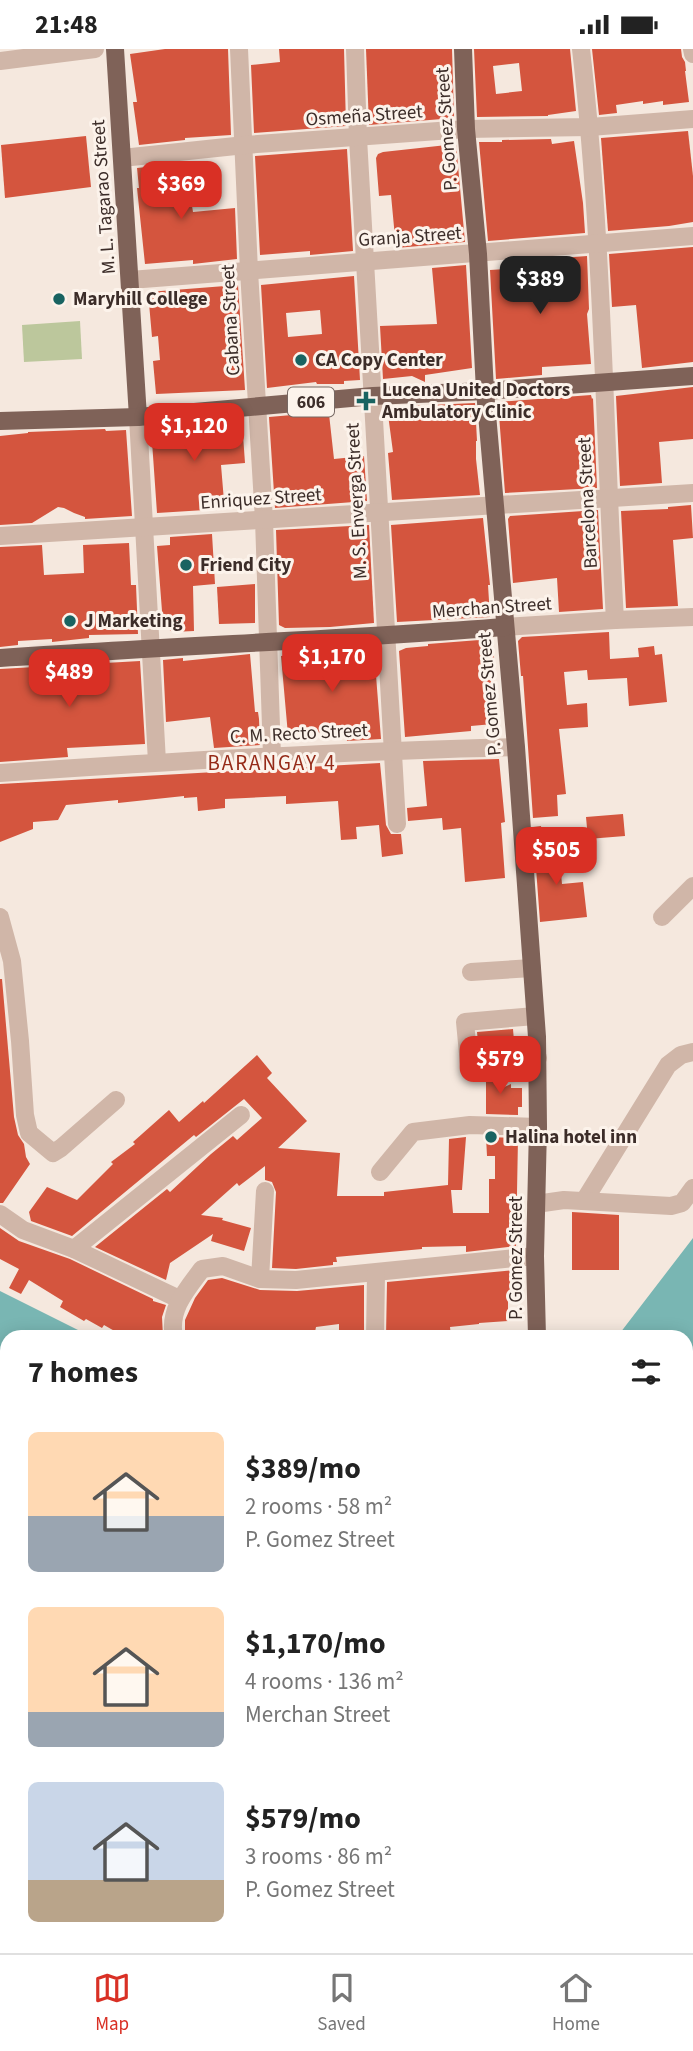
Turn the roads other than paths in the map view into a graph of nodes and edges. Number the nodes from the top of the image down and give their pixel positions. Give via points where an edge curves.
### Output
1 (95, 49) edge
2 (115, 49) edge
3 (239, 49) edge
4 (355, 49) edge
5 (463, 49) edge
6 (581, 49) edge
7 (0, 61) edge
8 (693, 119) edge
9 (590, 127) junction
10 (466, 129) junction
11 (358, 138) junction
12 (245, 145) junction
13 (122, 157) junction
14 (693, 236) edge
15 (598, 243) junction
16 (478, 254) junction
17 (366, 261) junction
18 (249, 271) junction
19 (130, 280) junction
20 (693, 376) edge
21 (604, 381) junction
22 (485, 391) junction
23 (373, 396) junction
24 (258, 407) junction
25 (138, 417) junction
26 (0, 421) edge
27 (693, 493) edge
28 (608, 498) junction
29 (496, 506) junction
30 (379, 512) junction
31 (264, 520) junction
32 (145, 527) junction
33 (0, 536) edge
34 (693, 617) edge
35 (615, 620) junction
36 (505, 627) junction
37 (386, 636) junction
38 (267, 641) junction
39 (151, 648) junction
40 (0, 658) edge
41 (516, 747) junction
42 (392, 750) junction
43 (272, 756) junction
44 (157, 762) junction
45 (0, 773) edge
46 (397, 824) dead end
47 (693, 886) edge
48 (0, 917) edge
49 (662, 917) dead end
50 (532, 968) junction
51 (471, 972) dead end
52 (535, 1016) junction
53 (693, 1052) edge
54 (538, 1058) junction
55 (116, 1100) dead end
56 (241, 1115) dead end
57 (538, 1127) junction
58 (380, 1173) dead end
59 (693, 1188) edge
60 (265, 1191) dead end
61 (584, 1201) junction
62 (536, 1204) junction
63 (0, 1214) edge
64 (75, 1249) junction
65 (535, 1256) junction
66 (376, 1273) junction
67 (260, 1279) junction
68 (178, 1299) junction
69 (173, 1330) edge
70 (375, 1330) edge
71 (537, 1330) edge

1 - 7 street
2 - 13 main road, M. L. Tagarao Street
3 - 12 street, Cabana Street
4 - 11 street, M. S. Enverga Street
5 - 10 main road, P. Gomez Street
6 - 9 street, Barcelona Street
8 - 9 street, Osmeña Street
9 - 10 street, Osmeña Street
9 - 15 street, Barcelona Street
10 - 11 street, Osmeña Street
10 - 16 main road, P. Gomez Street
11 - 12 street, Osmeña Street
11 - 17 street, M. S. Enverga Street
12 - 13 street, Osmeña Street
12 - 18 street, Cabana Street
13 - 19 main road, M. L. Tagarao Street
14 - 15 street, Granja Street
15 - 16 street, Granja Street
15 - 21 street, Barcelona Street
16 - 17 street, Granja Street
16 - 22 main road, P. Gomez Street
17 - 18 street, Granja Street
17 - 23 street, M. S. Enverga Street
18 - 19 street, Granja Street
18 - 24 street, Cabana Street
19 - 25 main road, M. L. Tagarao Street
20 - 21 main road
21 - 22 main road
21 - 28 street, Barcelona Street
22 - 23 main road, 606
22 - 29 main road, P. Gomez Street
23 - 24 main road, 606
23 - 30 street, M. S. Enverga Street
24 - 25 main road, 606
24 - 31 street, Cabana Street
25 - 26 main road
25 - 32 street, M. L. Tagarao Street
27 - 28 street, Enriquez Street
28 - 29 street, Enriquez Street
28 - 35 street, Barcelona Street
29 - 30 street, Enriquez Street
29 - 36 main road, P. Gomez Street
30 - 31 street, Enriquez Street
30 - 37 street, M. S. Enverga Street
31 - 32 street, Enriquez Street
31 - 38 street, Cabana Street
32 - 33 street, Enriquez Street
32 - 39 street, M. L. Tagarao Street
34 - 35 street, Merchan Street
35 - 36 street, Merchan Street
36 - 37 main road, Merchan Street
36 - 41 main road, P. Gomez Street
37 - 38 main road, Merchan Street
37 - 42 street, M. S. Enverga Street
38 - 39 main road, Merchan Street
38 - 43 street, Cabana Street
39 - 40 main road, Merchan Street
39 - 44 street, M. L. Tagarao Street
41 - 42 street, C. M. Recto Street
41 - 50 main road, P. Gomez Street
42 - 43 street, C. M. Recto Street
42 - 46 street, M. S. Enverga Street
43 - 44 street, C. M. Recto Street
44 - 45 street, C. M. Recto Street
47 - 49 street
48 - 55 street via 12,961 29,1133 53,1153
50 - 51 street
50 - 52 main road, P. Gomez Street
52 - 54 main road, P. Gomez Street
52 - 54 street via 465,1022 469,1064
53 - 61 street via 668,1065
54 - 57 main road, P. Gomez Street
56 - 64 street
57 - 58 street via 470,1125 413,1132
57 - 62 main road, P. Gomez Street
59 - 61 street via 682,1203 671,1206
60 - 67 street
61 - 62 street
62 - 65 main road, P. Gomez Street
63 - 64 street via 23,1230
64 - 68 street
65 - 66 street
65 - 71 main road, P. Gomez Street
66 - 67 street
66 - 70 street
67 - 68 street via 223,1266 202,1269
68 - 69 street

